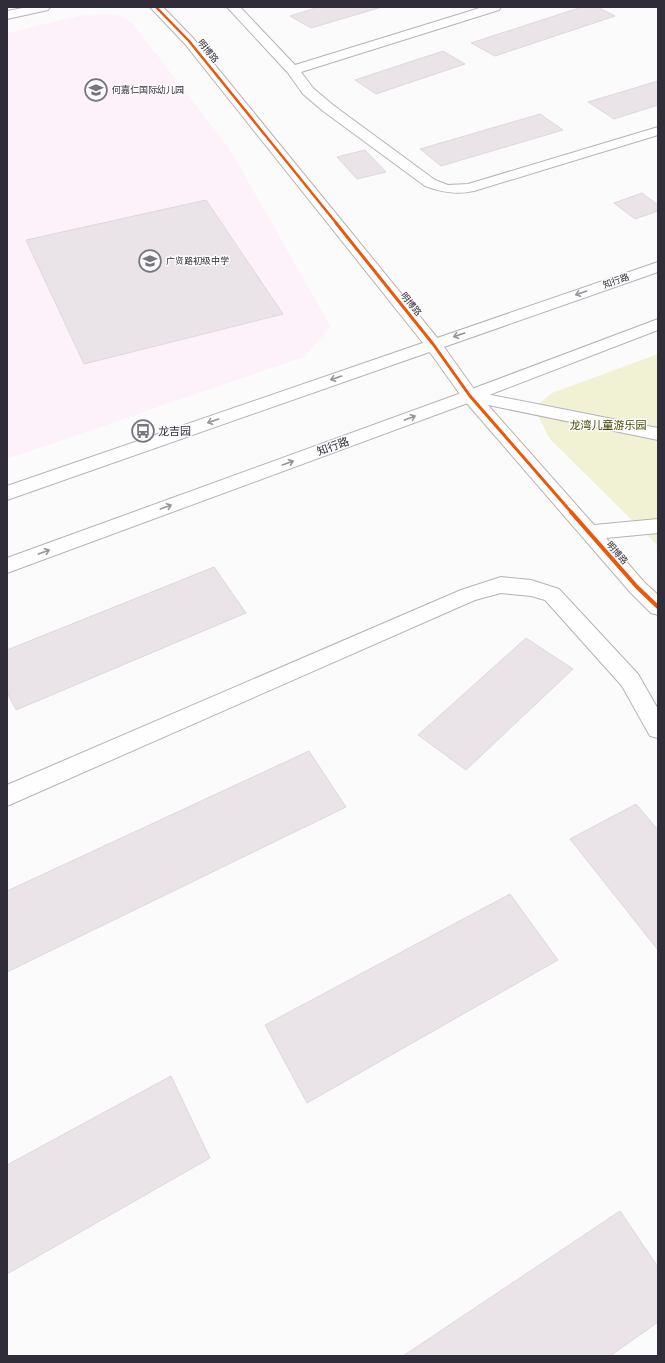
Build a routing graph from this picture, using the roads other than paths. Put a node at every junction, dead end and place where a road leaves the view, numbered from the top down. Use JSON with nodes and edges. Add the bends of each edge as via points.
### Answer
{"nodes":[{"id":1,"x":44,"y":7,"type":"edge"},
{"id":2,"x":156,"y":7,"type":"edge"},
{"id":3,"x":233,"y":7,"type":"edge"},
{"id":4,"x":496,"y":7,"type":"edge"},
{"id":5,"x":7,"y":15,"type":"edge"},
{"id":6,"x":292,"y":70,"type":"junction"},
{"id":7,"x":658,"y":131,"type":"edge"},
{"id":8,"x":658,"y":267,"type":"edge"},
{"id":9,"x":658,"y":324,"type":"edge"},
{"id":10,"x":433,"y":344,"type":"junction"},
{"id":11,"x":470,"y":396,"type":"junction"},
{"id":12,"x":658,"y":434,"type":"edge"},
{"id":13,"x":7,"y":493,"type":"edge"},
{"id":14,"x":658,"y":526,"type":"edge"},
{"id":15,"x":590,"y":533,"type":"junction"},
{"id":16,"x":7,"y":566,"type":"edge"},
{"id":17,"x":658,"y":606,"type":"edge"},
{"id":18,"x":658,"y":729,"type":"edge"},
{"id":19,"x":7,"y":796,"type":"edge"}],
"edges":[{"from":1,"to":5,"type":"main road"},
{"from":2,"to":10,"type":"main road","name":"明博路","via":[[189,41]]},
{"from":3,"to":6,"type":"main road"},
{"from":4,"to":6,"type":"main road"},
{"from":6,"to":7,"type":"main road","via":[[308,91],[328,108],[430,183],[446,189],[469,188]]},
{"from":8,"to":10,"type":"main road","name":"知行路","one_way":true},
{"from":9,"to":11,"type":"main road","name":"知行路"},
{"from":10,"to":11,"type":"main road","name":"明博路"},
{"from":10,"to":13,"type":"main road","name":"知行路","one_way":true},
{"from":11,"to":12,"type":"main road"},
{"from":11,"to":15,"type":"main road","name":"明博路"},
{"from":16,"to":11,"type":"main road","name":"知行路","one_way":true},
{"from":14,"to":15,"type":"main road"},
{"from":15,"to":17,"type":"main road","name":"明博路","via":[[637,587]]},
{"from":18,"to":19,"type":"main road","via":[[630,680],[552,594],[531,588],[501,585],[468,595]]}]}
